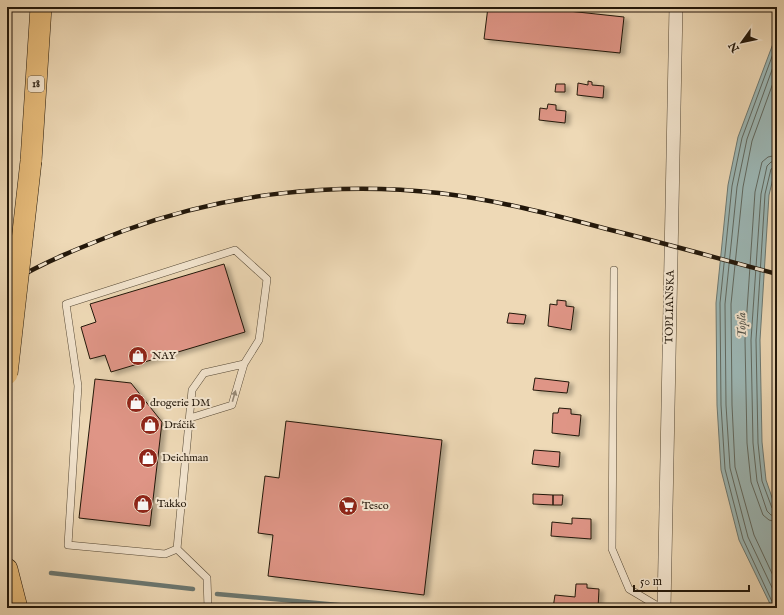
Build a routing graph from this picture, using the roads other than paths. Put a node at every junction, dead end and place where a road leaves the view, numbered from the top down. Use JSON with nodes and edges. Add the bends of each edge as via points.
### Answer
{"nodes":[{"id":1,"x":41,"y":7,"type":"edge"},
{"id":2,"x":672,"y":7,"type":"edge"},
{"id":3,"x":676,"y":7,"type":"edge"},
{"id":4,"x":614,"y":270,"type":"dead end"},
{"id":5,"x":244,"y":364,"type":"junction"},
{"id":6,"x":7,"y":374,"type":"edge"},
{"id":7,"x":190,"y":418,"type":"junction"},
{"id":8,"x":178,"y":549,"type":"junction"},
{"id":9,"x":7,"y":569,"type":"edge"},
{"id":10,"x":17,"y":608,"type":"edge"},
{"id":11,"x":208,"y":608,"type":"edge"},
{"id":12,"x":661,"y":608,"type":"edge"},
{"id":13,"x":664,"y":608,"type":"edge"}],
"edges":[{"from":1,"to":6,"type":"main road","number":"18","bridge":true,"via":[[31,161]]},
{"from":2,"to":3,"type":"lane"},
{"from":3,"to":13,"type":"street","name":"TOPLIANSKA"},
{"from":4,"to":12,"type":"lane","via":[[612,549],[629,589]]},
{"from":7,"to":5,"type":"lane","one_way":true,"via":[[232,405]]},
{"from":5,"to":7,"type":"lane","via":[[204,373],[192,390]]},
{"from":5,"to":8,"type":"lane","via":[[259,340],[267,279],[235,250],[66,304],[78,386],[68,545],[165,554]]},
{"from":7,"to":8,"type":"lane"},
{"from":8,"to":11,"type":"lane","via":[[207,578]]},
{"from":9,"to":10,"type":"main road"}]}
